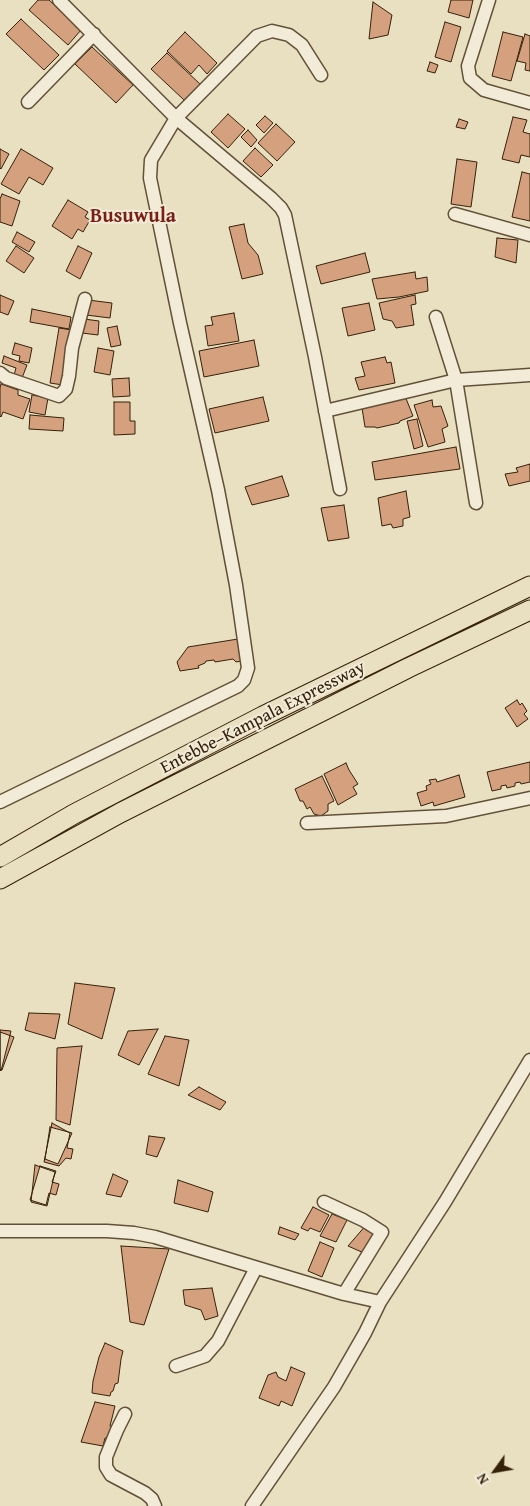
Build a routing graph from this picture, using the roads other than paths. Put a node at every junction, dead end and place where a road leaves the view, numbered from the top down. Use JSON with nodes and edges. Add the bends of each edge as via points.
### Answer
{"nodes":[{"id":1,"x":59,"y":0,"type":"edge"},
{"id":2,"x":489,"y":0,"type":"edge"},
{"id":3,"x":94,"y":34,"type":"junction"},
{"id":4,"x":321,"y":76,"type":"dead end"},
{"id":5,"x":28,"y":102,"type":"dead end"},
{"id":6,"x":530,"y":102,"type":"edge"},
{"id":7,"x":176,"y":118,"type":"junction"},
{"id":8,"x":455,"y":214,"type":"dead end"},
{"id":9,"x":530,"y":235,"type":"edge"},
{"id":10,"x":85,"y":299,"type":"dead end"},
{"id":11,"x":436,"y":317,"type":"dead end"},
{"id":12,"x":0,"y":373,"type":"edge"},
{"id":13,"x":530,"y":375,"type":"edge"},
{"id":14,"x":456,"y":380,"type":"junction"},
{"id":15,"x":325,"y":411,"type":"junction"},
{"id":16,"x":340,"y":489,"type":"dead end"},
{"id":17,"x":476,"y":502,"type":"dead end"},
{"id":18,"x":530,"y":586,"type":"edge"},
{"id":19,"x":530,"y":610,"type":"edge"},
{"id":20,"x":530,"y":798,"type":"edge"},
{"id":21,"x":0,"y":802,"type":"edge"},
{"id":22,"x":307,"y":823,"type":"dead end"},
{"id":23,"x":0,"y":857,"type":"edge"},
{"id":24,"x":0,"y":879,"type":"edge"},
{"id":25,"x":530,"y":1060,"type":"edge"},
{"id":26,"x":324,"y":1202,"type":"dead end"},
{"id":27,"x":0,"y":1231,"type":"edge"},
{"id":28,"x":256,"y":1268,"type":"junction"},
{"id":29,"x":344,"y":1294,"type":"junction"},
{"id":30,"x":380,"y":1302,"type":"junction"},
{"id":31,"x":176,"y":1366,"type":"dead end"},
{"id":32,"x":125,"y":1414,"type":"dead end"},
{"id":33,"x":155,"y":1506,"type":"edge"},
{"id":34,"x":252,"y":1506,"type":"edge"}],
"edges":[{"from":1,"to":3,"type":"street"},
{"from":2,"to":6,"type":"street","via":[[468,66],[470,78],[484,90]]},
{"from":3,"to":5,"type":"street"},
{"from":3,"to":7,"type":"street"},
{"from":4,"to":7,"type":"street","via":[[302,45],[289,35],[272,31],[257,36]]},
{"from":7,"to":15,"type":"street","via":[[271,198],[285,215]]},
{"from":7,"to":21,"type":"street","via":[[151,160],[150,178],[218,490],[248,668],[238,686]]},
{"from":8,"to":9,"type":"street"},
{"from":10,"to":12,"type":"street","via":[[72,348],[66,389],[60,396],[6,378]]},
{"from":11,"to":14,"type":"street"},
{"from":13,"to":14,"type":"street"},
{"from":14,"to":15,"type":"street"},
{"from":14,"to":17,"type":"street"},
{"from":15,"to":16,"type":"street"},
{"from":18,"to":23,"type":"highway","name":"Entebbe–Kampala Expressway","via":[[263,716],[74,814]]},
{"from":19,"to":24,"type":"highway","name":"Entebbe–Kampala Expressway","via":[[120,813]]},
{"from":20,"to":22,"type":"street","via":[[446,816]]},
{"from":25,"to":30,"type":"street","via":[[445,1202]]},
{"from":26,"to":29,"type":"street","via":[[382,1232]]},
{"from":27,"to":28,"type":"street","via":[[134,1233]]},
{"from":28,"to":29,"type":"street"},
{"from":28,"to":31,"type":"street","via":[[218,1341],[205,1356]]},
{"from":29,"to":30,"type":"street"},
{"from":30,"to":34,"type":"street","via":[[334,1387]]},
{"from":32,"to":33,"type":"street","via":[[106,1457],[106,1467],[111,1475],[145,1494]]}]}
